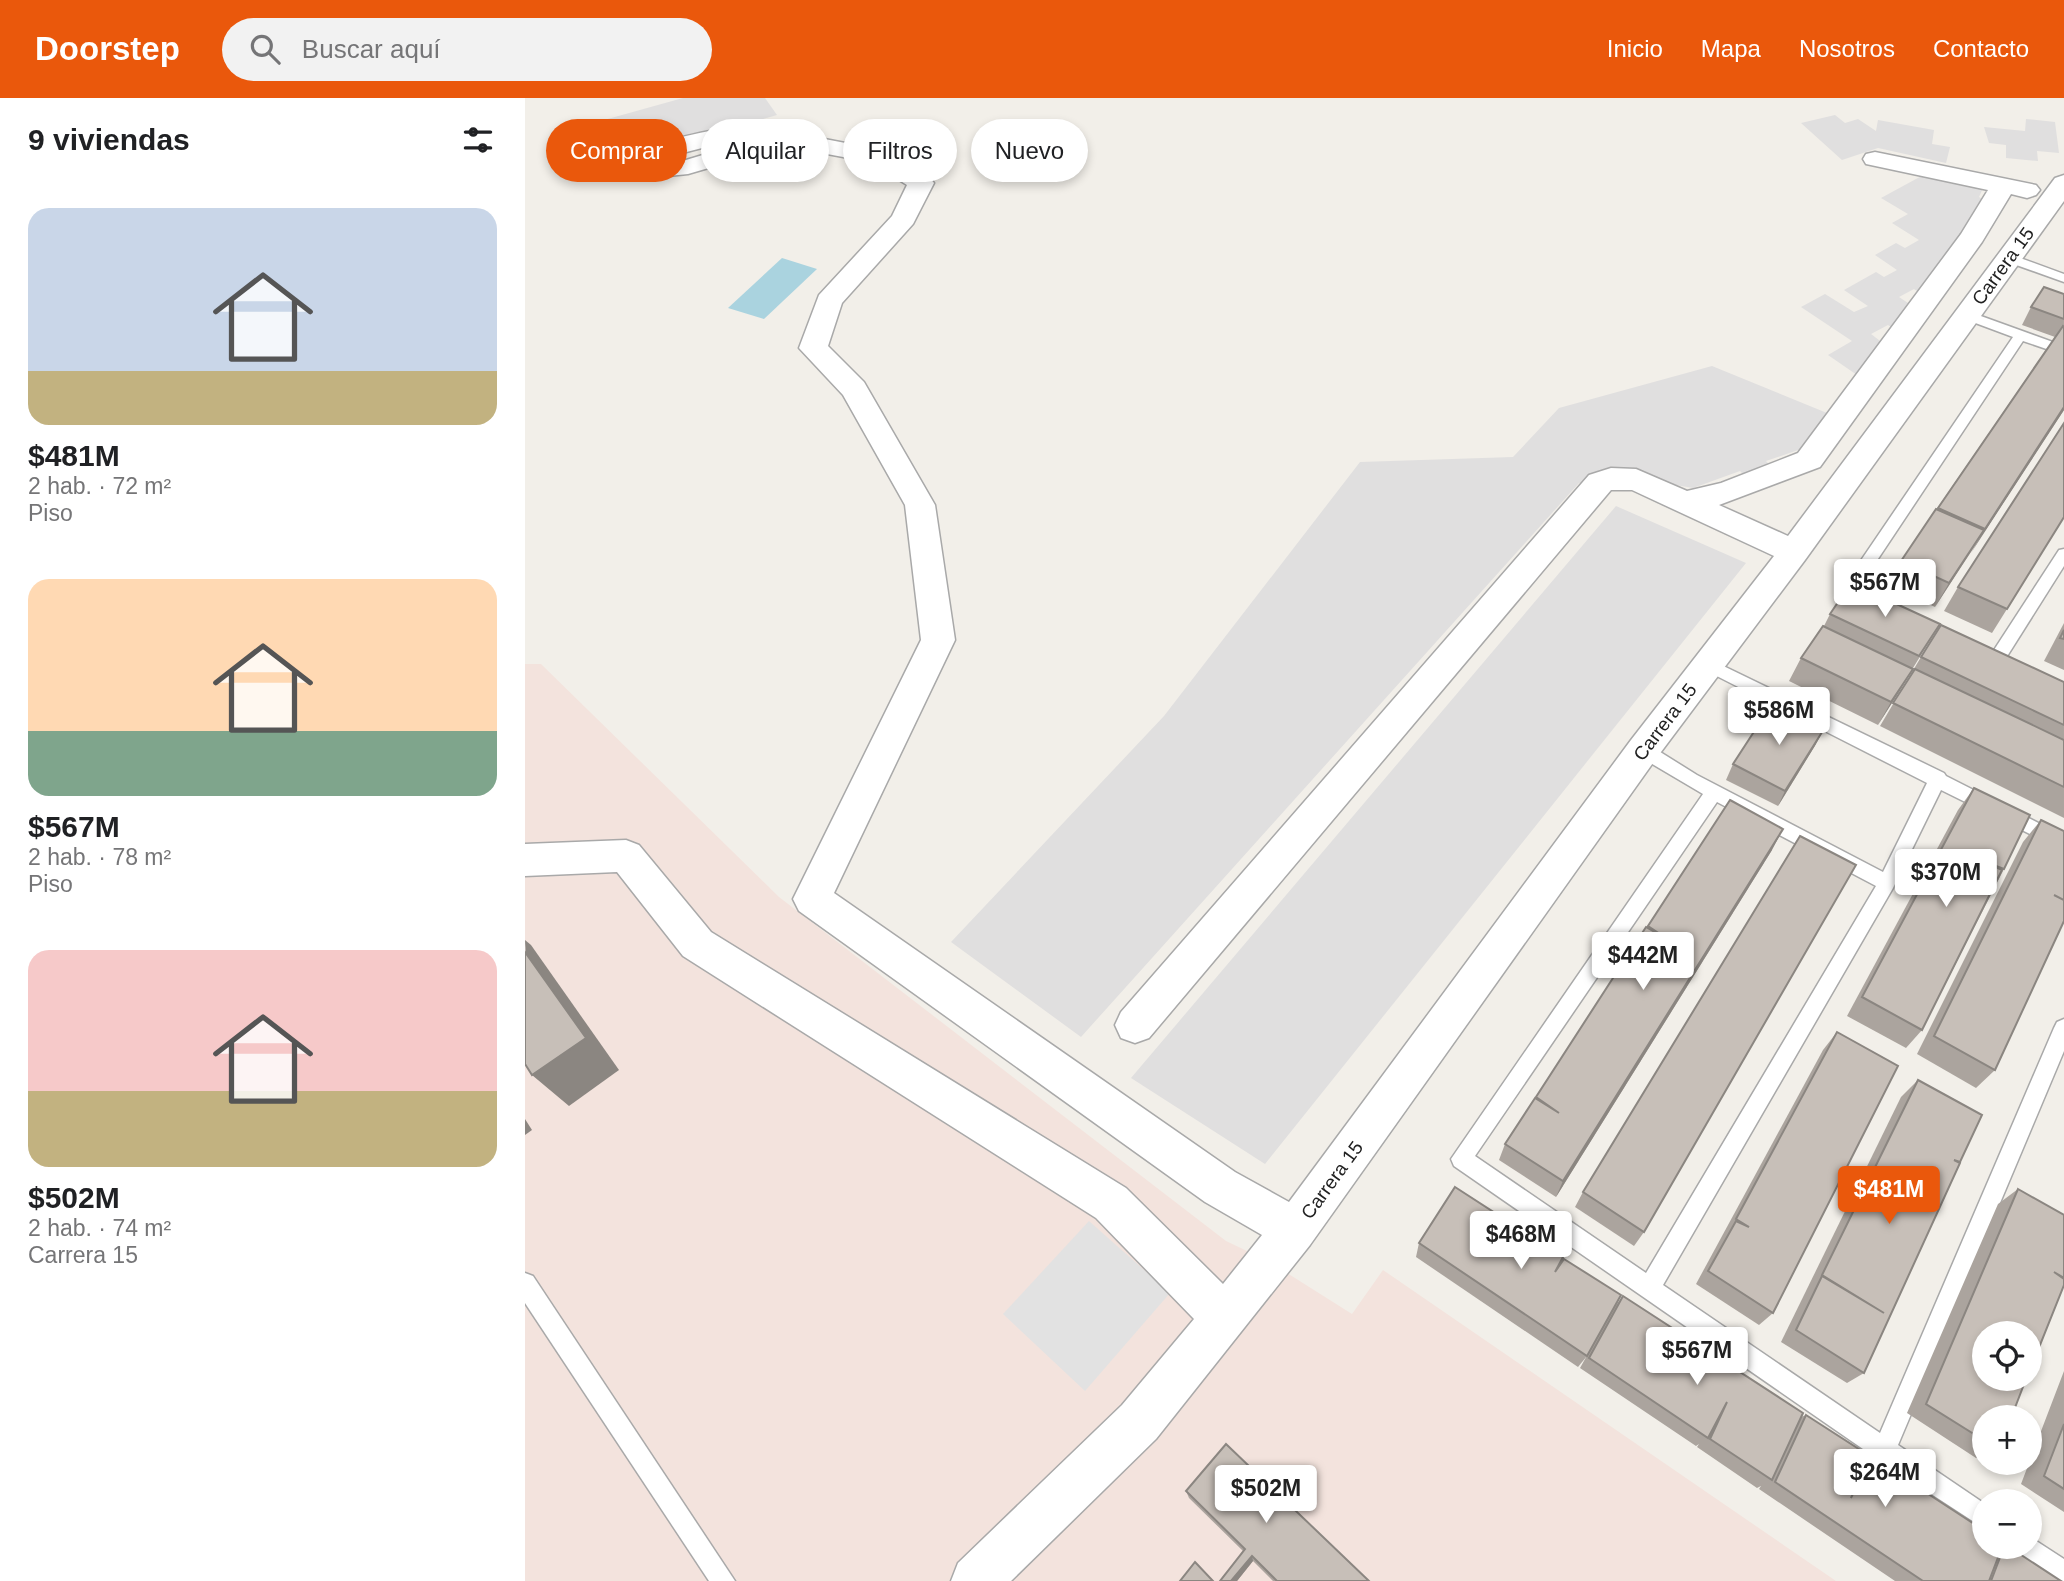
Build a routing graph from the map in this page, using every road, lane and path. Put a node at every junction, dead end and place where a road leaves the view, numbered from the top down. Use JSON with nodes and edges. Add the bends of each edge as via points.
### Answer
{"nodes":[{"id":1,"x":829,"y":147,"type":"edge"},
{"id":2,"x":1875,"y":159,"type":"dead end"},
{"id":3,"x":2004,"y":185,"type":"junction"},
{"id":4,"x":2060,"y":189,"type":"edge"},
{"id":5,"x":2009,"y":258,"type":"junction"},
{"id":6,"x":2064,"y":278,"type":"edge"},
{"id":7,"x":1967,"y":315,"type":"junction"},
{"id":8,"x":2021,"y":334,"type":"junction"},
{"id":9,"x":2064,"y":351,"type":"edge"},
{"id":10,"x":1684,"y":502,"type":"junction"},
{"id":11,"x":1794,"y":552,"type":"junction"},
{"id":12,"x":2063,"y":556,"type":"edge"},
{"id":13,"x":1889,"y":602,"type":"edge"},
{"id":14,"x":1999,"y":653,"type":"edge"},
{"id":15,"x":1709,"y":665,"type":"junction"},
{"id":16,"x":1643,"y":750,"type":"junction"},
{"id":17,"x":1938,"y":778,"type":"junction"},
{"id":18,"x":1715,"y":791,"type":"junction"},
{"id":19,"x":2064,"y":844,"type":"edge"},
{"id":20,"x":525,"y":860,"type":"edge"},
{"id":21,"x":1887,"y":883,"type":"junction"},
{"id":22,"x":1135,"y":1025,"type":"dead end"},
{"id":23,"x":2064,"y":1028,"type":"edge"},
{"id":24,"x":1282,"y":1246,"type":"junction"},
{"id":25,"x":525,"y":1284,"type":"edge"},
{"id":26,"x":1649,"y":1289,"type":"junction"},
{"id":27,"x":1224,"y":1317,"type":"junction"},
{"id":28,"x":1884,"y":1450,"type":"junction"},
{"id":29,"x":1972,"y":1509,"type":"edge"},
{"id":30,"x":2042,"y":1558,"type":"edge"},
{"id":31,"x":2064,"y":1573,"type":"edge"},
{"id":32,"x":986,"y":1577,"type":"edge"},
{"id":33,"x":723,"y":1581,"type":"edge"}],
"edges":[{"from":1,"to":24,"type":"street","via":[[878,156],[921,183],[904,219],[829,301],[813,348],[855,389],[920,505],[938,640],[811,900],[1220,1187]]},
{"from":2,"to":3,"type":"street"},
{"from":3,"to":4,"type":"street"},
{"from":3,"to":10,"type":"street","via":[[1973,236],[1808,460],[1728,492]]},
{"from":4,"to":5,"type":"street","name":"Carrera 15"},
{"from":5,"to":6,"type":"lane"},
{"from":5,"to":7,"type":"street","name":"Carrera 15"},
{"from":7,"to":8,"type":"lane"},
{"from":7,"to":11,"type":"street","name":"Carrera 15"},
{"from":8,"to":9,"type":"lane"},
{"from":8,"to":13,"type":"lane","via":[[1852,585]]},
{"from":10,"to":11,"type":"street"},
{"from":10,"to":22,"type":"street","via":[[1636,480],[1611,479],[1593,488]]},
{"from":11,"to":15,"type":"street","name":"Carrera 15"},
{"from":12,"to":14,"type":"lane"},
{"from":15,"to":16,"type":"street","name":"Carrera 15"},
{"from":15,"to":17,"type":"lane"},
{"from":16,"to":18,"type":"lane"},
{"from":16,"to":24,"type":"street","name":"Carrera 15"},
{"from":17,"to":19,"type":"lane"},
{"from":17,"to":21,"type":"lane"},
{"from":18,"to":21,"type":"lane"},
{"from":18,"to":26,"type":"lane","via":[[1461,1159]]},
{"from":20,"to":27,"type":"street","via":[[626,856],[697,944],[1111,1203]]},
{"from":21,"to":26,"type":"lane"},
{"from":23,"to":28,"type":"lane"},
{"from":24,"to":27,"type":"street","name":"Carrera 15"},
{"from":25,"to":33,"type":"lane"},
{"from":26,"to":28,"type":"lane"},
{"from":27,"to":32,"type":"street","name":"Carrera 15","via":[[1139,1422]]},
{"from":28,"to":29,"type":"lane"},
{"from":30,"to":31,"type":"lane"}]}
